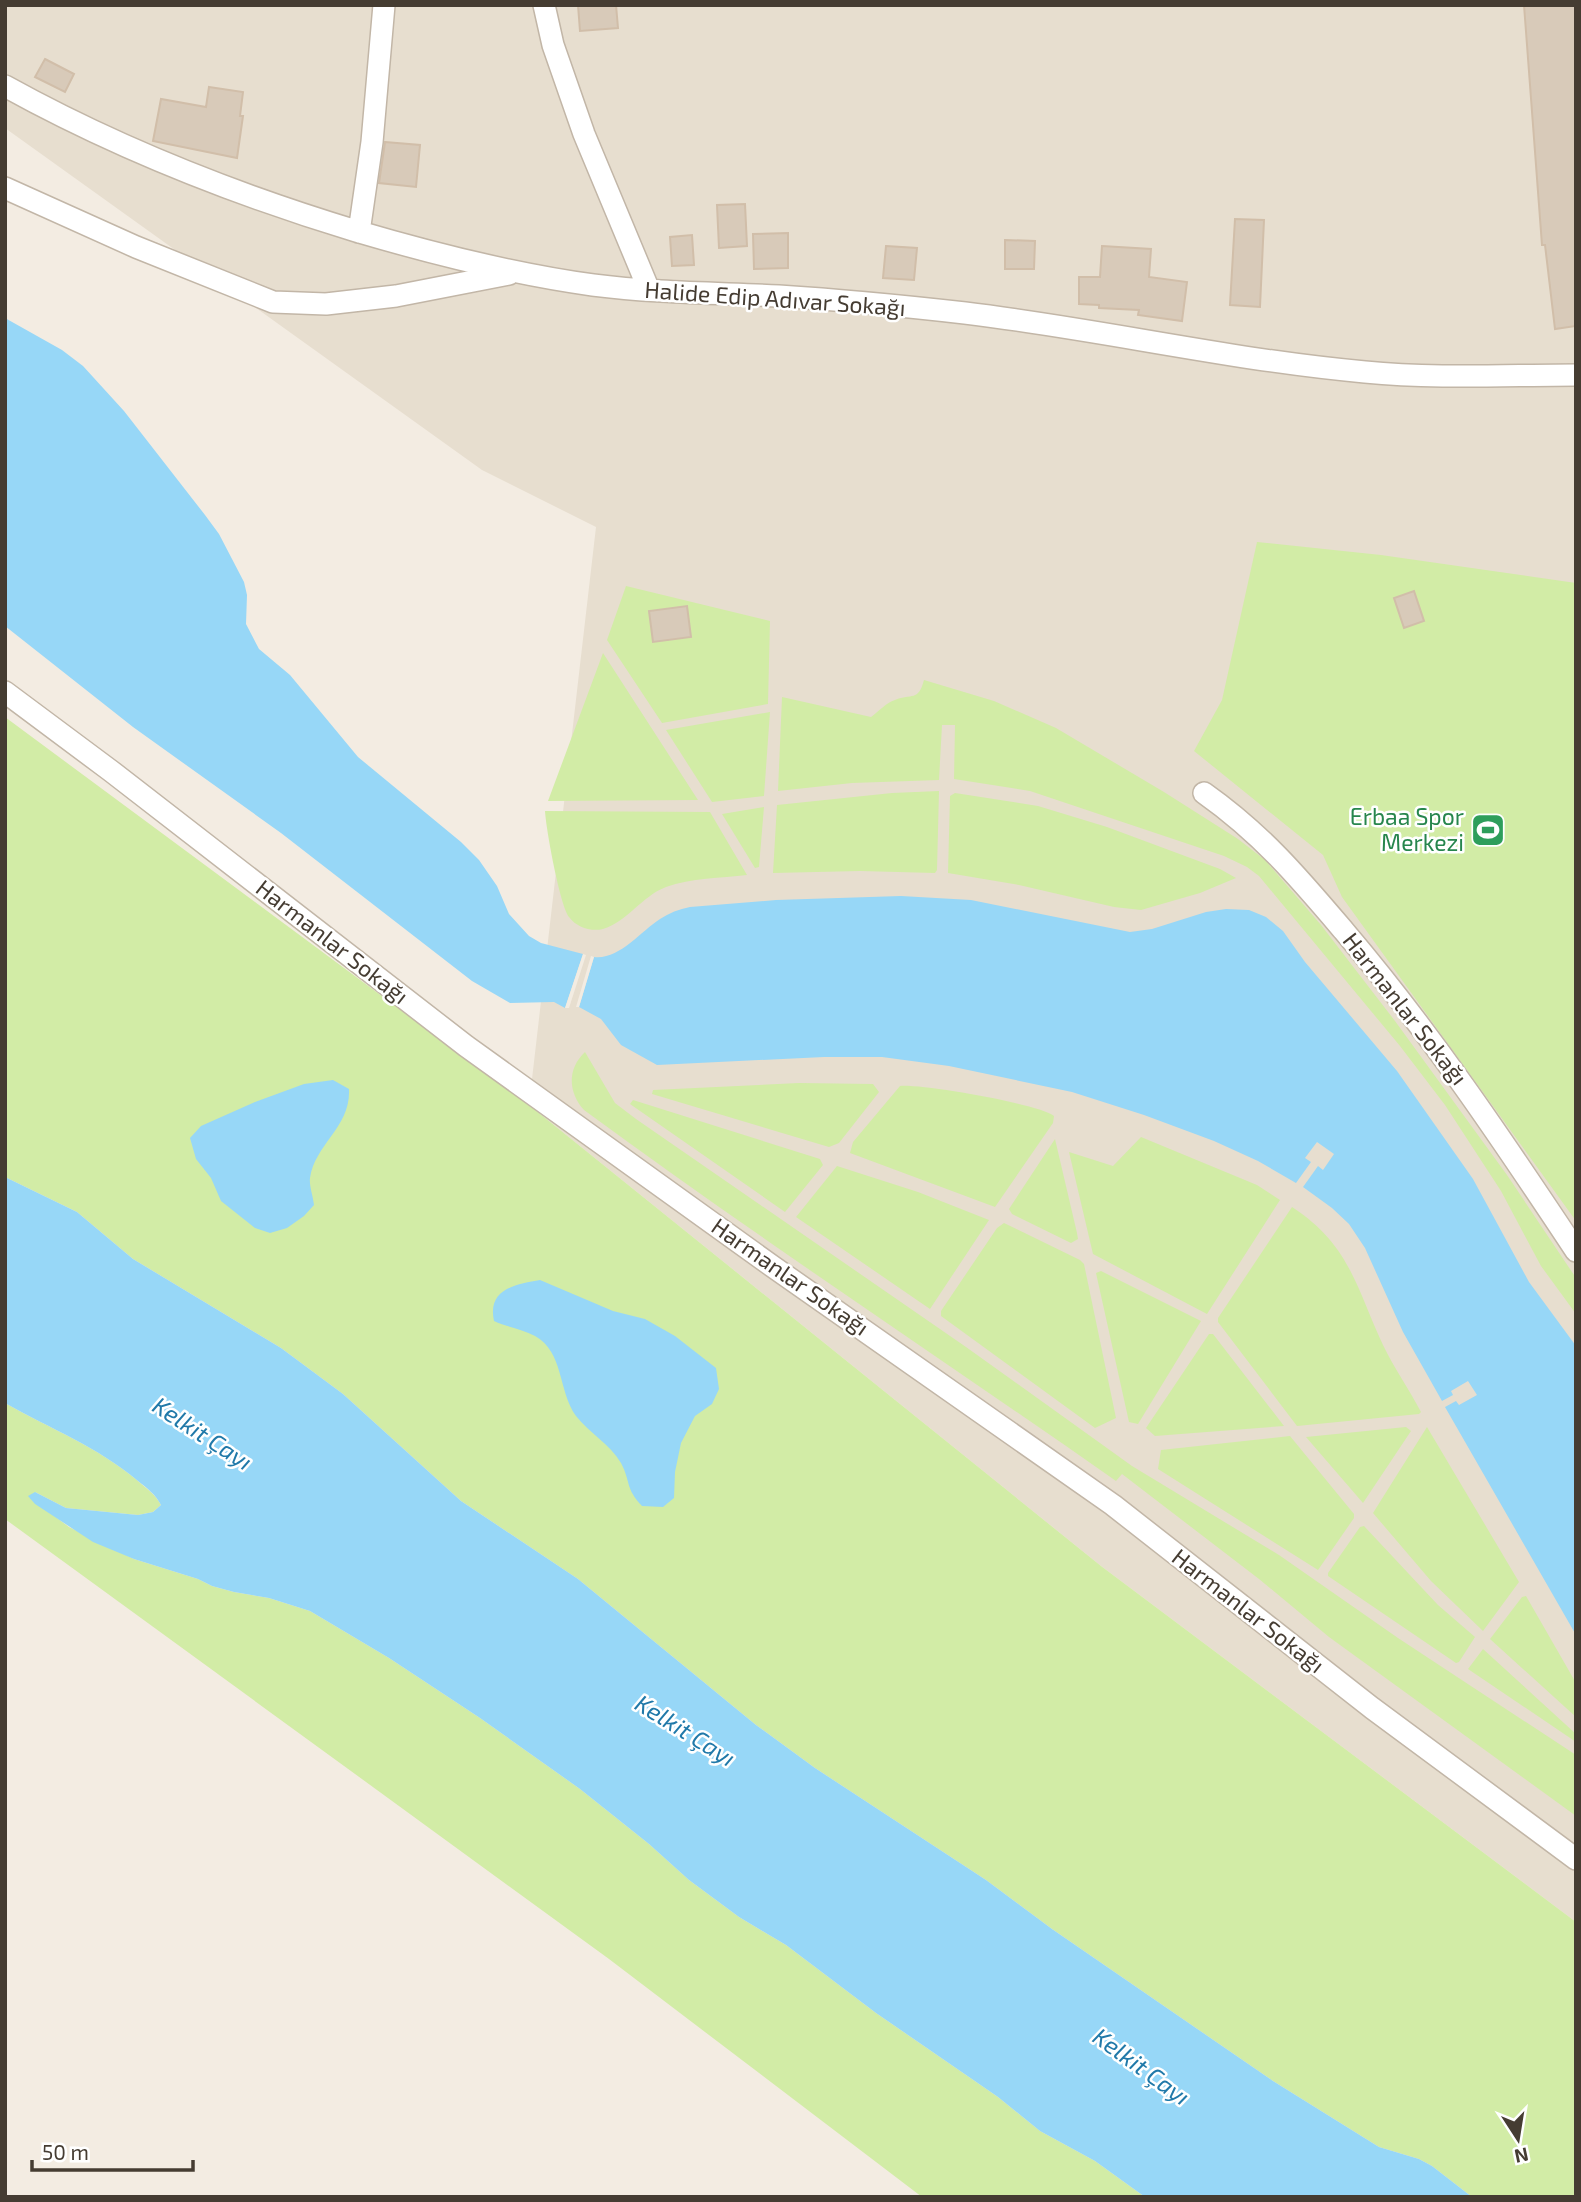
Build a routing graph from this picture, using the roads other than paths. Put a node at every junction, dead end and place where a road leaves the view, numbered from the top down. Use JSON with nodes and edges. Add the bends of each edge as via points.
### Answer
{"nodes":[{"id":1,"x":384,"y":5,"type":"edge"},
{"id":2,"x":544,"y":5,"type":"edge"},
{"id":3,"x":5,"y":86,"type":"edge"},
{"id":4,"x":5,"y":188,"type":"edge"},
{"id":5,"x":359,"y":232,"type":"junction"},
{"id":6,"x":521,"y":272,"type":"junction"},
{"id":7,"x":649,"y":290,"type":"junction"},
{"id":8,"x":1576,"y":375,"type":"edge"},
{"id":9,"x":5,"y":692,"type":"edge"},
{"id":10,"x":1204,"y":793,"type":"dead end"},
{"id":11,"x":1576,"y":1251,"type":"edge"},
{"id":12,"x":1576,"y":1859,"type":"edge"}],
"edges":[{"from":1,"to":5,"type":"street"},
{"from":2,"to":7,"type":"street","via":[[584,134]]},
{"from":3,"to":5,"type":"street","name":"Halide Edip Adıvar Sokağı","via":[[179,170]]},
{"from":4,"to":6,"type":"street","via":[[272,302],[326,304],[396,296]]},
{"from":5,"to":6,"type":"street","name":"Halide Edip Adıvar Sokağı"},
{"from":6,"to":7,"type":"street","name":"Halide Edip Adıvar Sokağı"},
{"from":7,"to":8,"type":"street","name":"Halide Edip Adıvar Sokağı","via":[[780,296],[964,313],[1368,373]]},
{"from":9,"to":12,"type":"street","name":"Harmanlar Sokağı","via":[[466,1045],[1094,1491],[1372,1708]]},
{"from":10,"to":11,"type":"street","name":"Harmanlar Sokağı","via":[[1280,856],[1378,971],[1455,1071]]}]}
